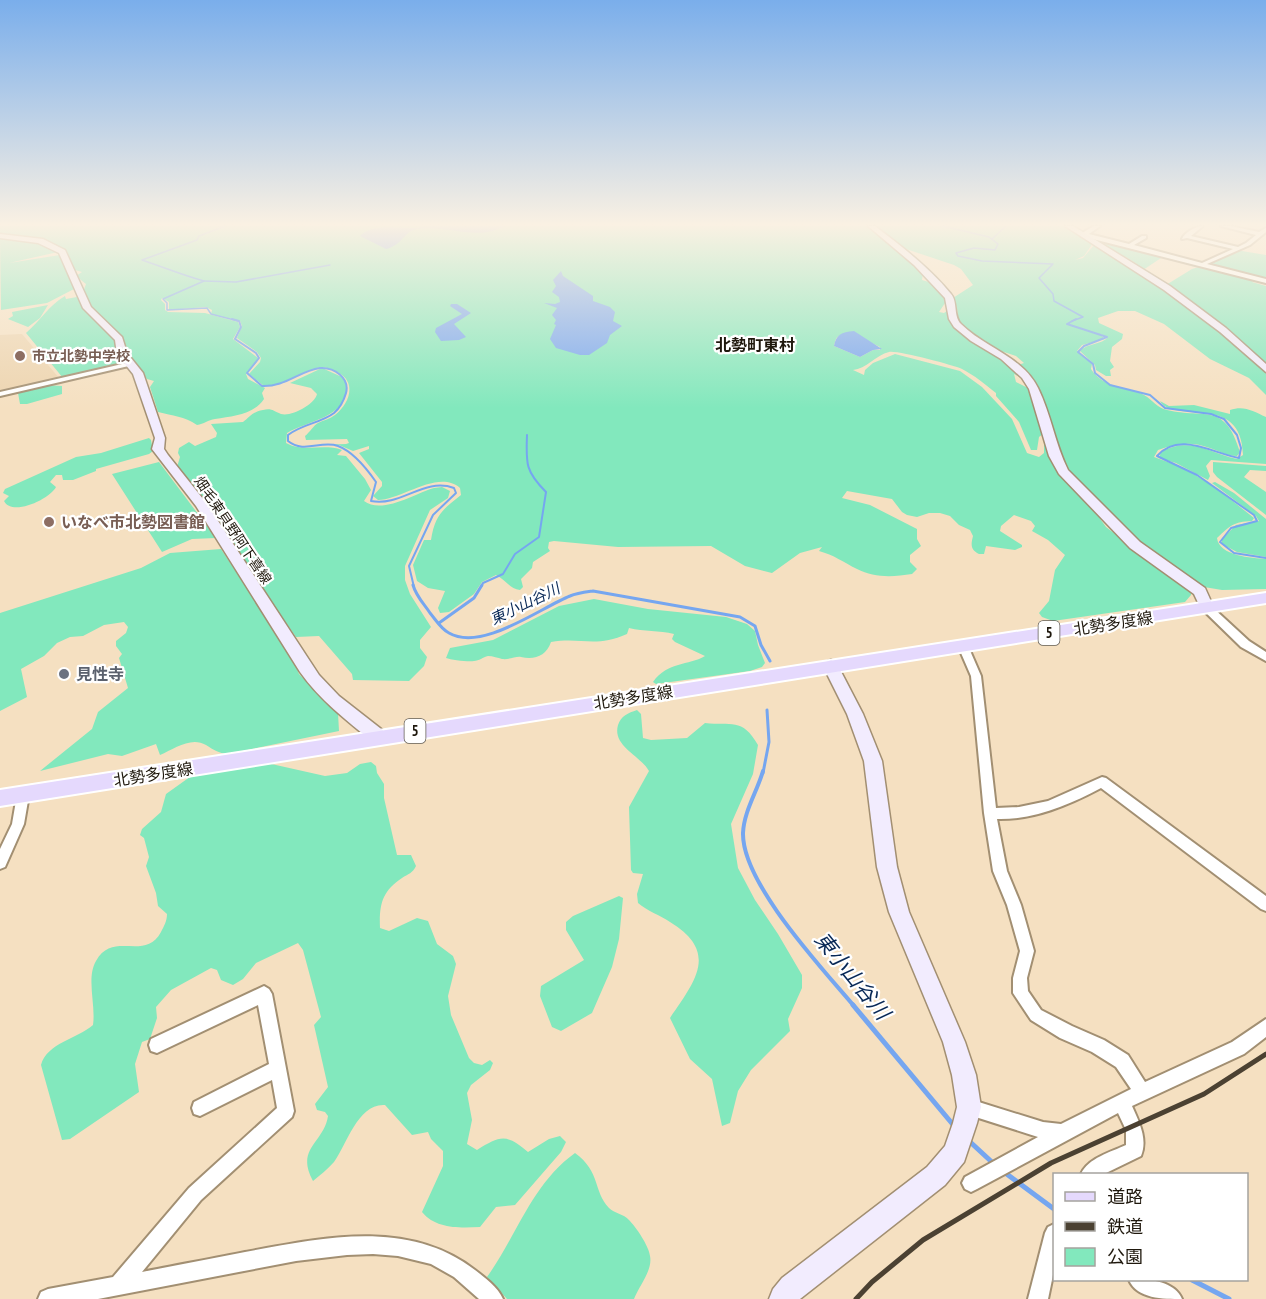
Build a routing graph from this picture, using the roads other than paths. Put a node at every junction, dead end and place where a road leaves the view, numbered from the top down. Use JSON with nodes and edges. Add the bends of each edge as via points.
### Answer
{"nodes":[{"id":1,"x":77,"y":287,"type":"edge"},
{"id":2,"x":939,"y":287,"type":"edge"},
{"id":3,"x":1163,"y":287,"type":"edge"},
{"id":4,"x":131,"y":364,"type":"junction"},
{"id":5,"x":1266,"y":369,"type":"edge"},
{"id":6,"x":0,"y":394,"type":"edge"},
{"id":7,"x":1266,"y":598,"type":"edge"},
{"id":8,"x":1207,"y":608,"type":"junction"},
{"id":9,"x":963,"y":646,"type":"junction"},
{"id":10,"x":1266,"y":657,"type":"edge"},
{"id":11,"x":831,"y":666,"type":"junction"},
{"id":12,"x":379,"y":737,"type":"junction"},
{"id":13,"x":23,"y":795,"type":"junction"},
{"id":14,"x":0,"y":798,"type":"edge"},
{"id":15,"x":990,"y":813,"type":"junction"},
{"id":16,"x":0,"y":863,"type":"edge"},
{"id":17,"x":1266,"y":904,"type":"edge"},
{"id":18,"x":1266,"y":1027,"type":"edge"},
{"id":19,"x":157,"y":1045,"type":"dead end"},
{"id":20,"x":278,"y":1068,"type":"junction"},
{"id":21,"x":1142,"y":1092,"type":"junction"},
{"id":22,"x":1122,"y":1102,"type":"junction"},
{"id":23,"x":200,"y":1108,"type":"dead end"},
{"id":24,"x":967,"y":1115,"type":"junction"},
{"id":25,"x":1062,"y":1133,"type":"junction"},
{"id":26,"x":1091,"y":1173,"type":"edge"},
{"id":27,"x":971,"y":1183,"type":"dead end"},
{"id":28,"x":1053,"y":1237,"type":"edge"},
{"id":29,"x":1140,"y":1281,"type":"edge"},
{"id":30,"x":118,"y":1286,"type":"junction"},
{"id":31,"x":48,"y":1299,"type":"edge"},
{"id":32,"x":493,"y":1299,"type":"edge"},
{"id":33,"x":783,"y":1299,"type":"edge"},
{"id":34,"x":1038,"y":1299,"type":"edge"},
{"id":35,"x":1172,"y":1299,"type":"edge"}],
"edges":[{"from":1,"to":4,"type":"street","name":"畑毛東貝野阿下喜線","via":[[87,308],[118,339],[122,354]]},
{"from":2,"to":8,"type":"street","via":[[949,297],[957,325],[1026,376],[1063,472],[1135,545],[1200,591]]},
{"from":3,"to":5,"type":"street","via":[[1223,330]]},
{"from":4,"to":6,"type":"street"},
{"from":4,"to":12,"type":"street","name":"畑毛東貝野阿下喜線","via":[[144,386],[162,457],[201,504],[308,674]]},
{"from":7,"to":8,"type":"main road","name":"北勢多度線","number":"5"},
{"from":8,"to":9,"type":"main road","name":"北勢多度線","number":"5"},
{"from":8,"to":10,"type":"street","via":[[1245,644]]},
{"from":9,"to":11,"type":"main road","name":"北勢多度線","number":"5"},
{"from":9,"to":15,"type":"street","via":[[976,676]]},
{"from":11,"to":12,"type":"main road","name":"北勢多度線","number":"5"},
{"from":11,"to":24,"type":"street","via":[[873,761],[887,867],[898,912],[954,1042],[964,1076]]},
{"from":12,"to":13,"type":"main road","name":"北勢多度線","number":"5"},
{"from":13,"to":14,"type":"main road","name":"北勢多度線","number":"5"},
{"from":13,"to":16,"type":"street","via":[[18,824]]},
{"from":15,"to":17,"type":"street","via":[[1011,815],[1040,810],[1102,782]]},
{"from":15,"to":21,"type":"street","via":[[1000,872],[1027,951],[1020,978],[1021,993],[1036,1015],[1122,1061]]},
{"from":18,"to":21,"type":"street","via":[[1238,1048]]},
{"from":19,"to":20,"type":"street","via":[[264,994]]},
{"from":20,"to":23,"type":"street"},
{"from":20,"to":30,"type":"street","via":[[286,1111],[195,1194]]},
{"from":21,"to":22,"type":"street"},
{"from":22,"to":25,"type":"street"},
{"from":22,"to":26,"type":"street","via":[[1134,1130],[1135,1150]]},
{"from":24,"to":25,"type":"street"},
{"from":24,"to":33,"type":"street","via":[[956,1153],[936,1176]]},
{"from":25,"to":27,"type":"street"},
{"from":28,"to":34,"type":"street"},
{"from":29,"to":35,"type":"street"},
{"from":30,"to":31,"type":"street"},
{"from":30,"to":32,"type":"street","via":[[290,1254],[351,1246],[387,1247],[421,1252],[452,1263]]}]}
